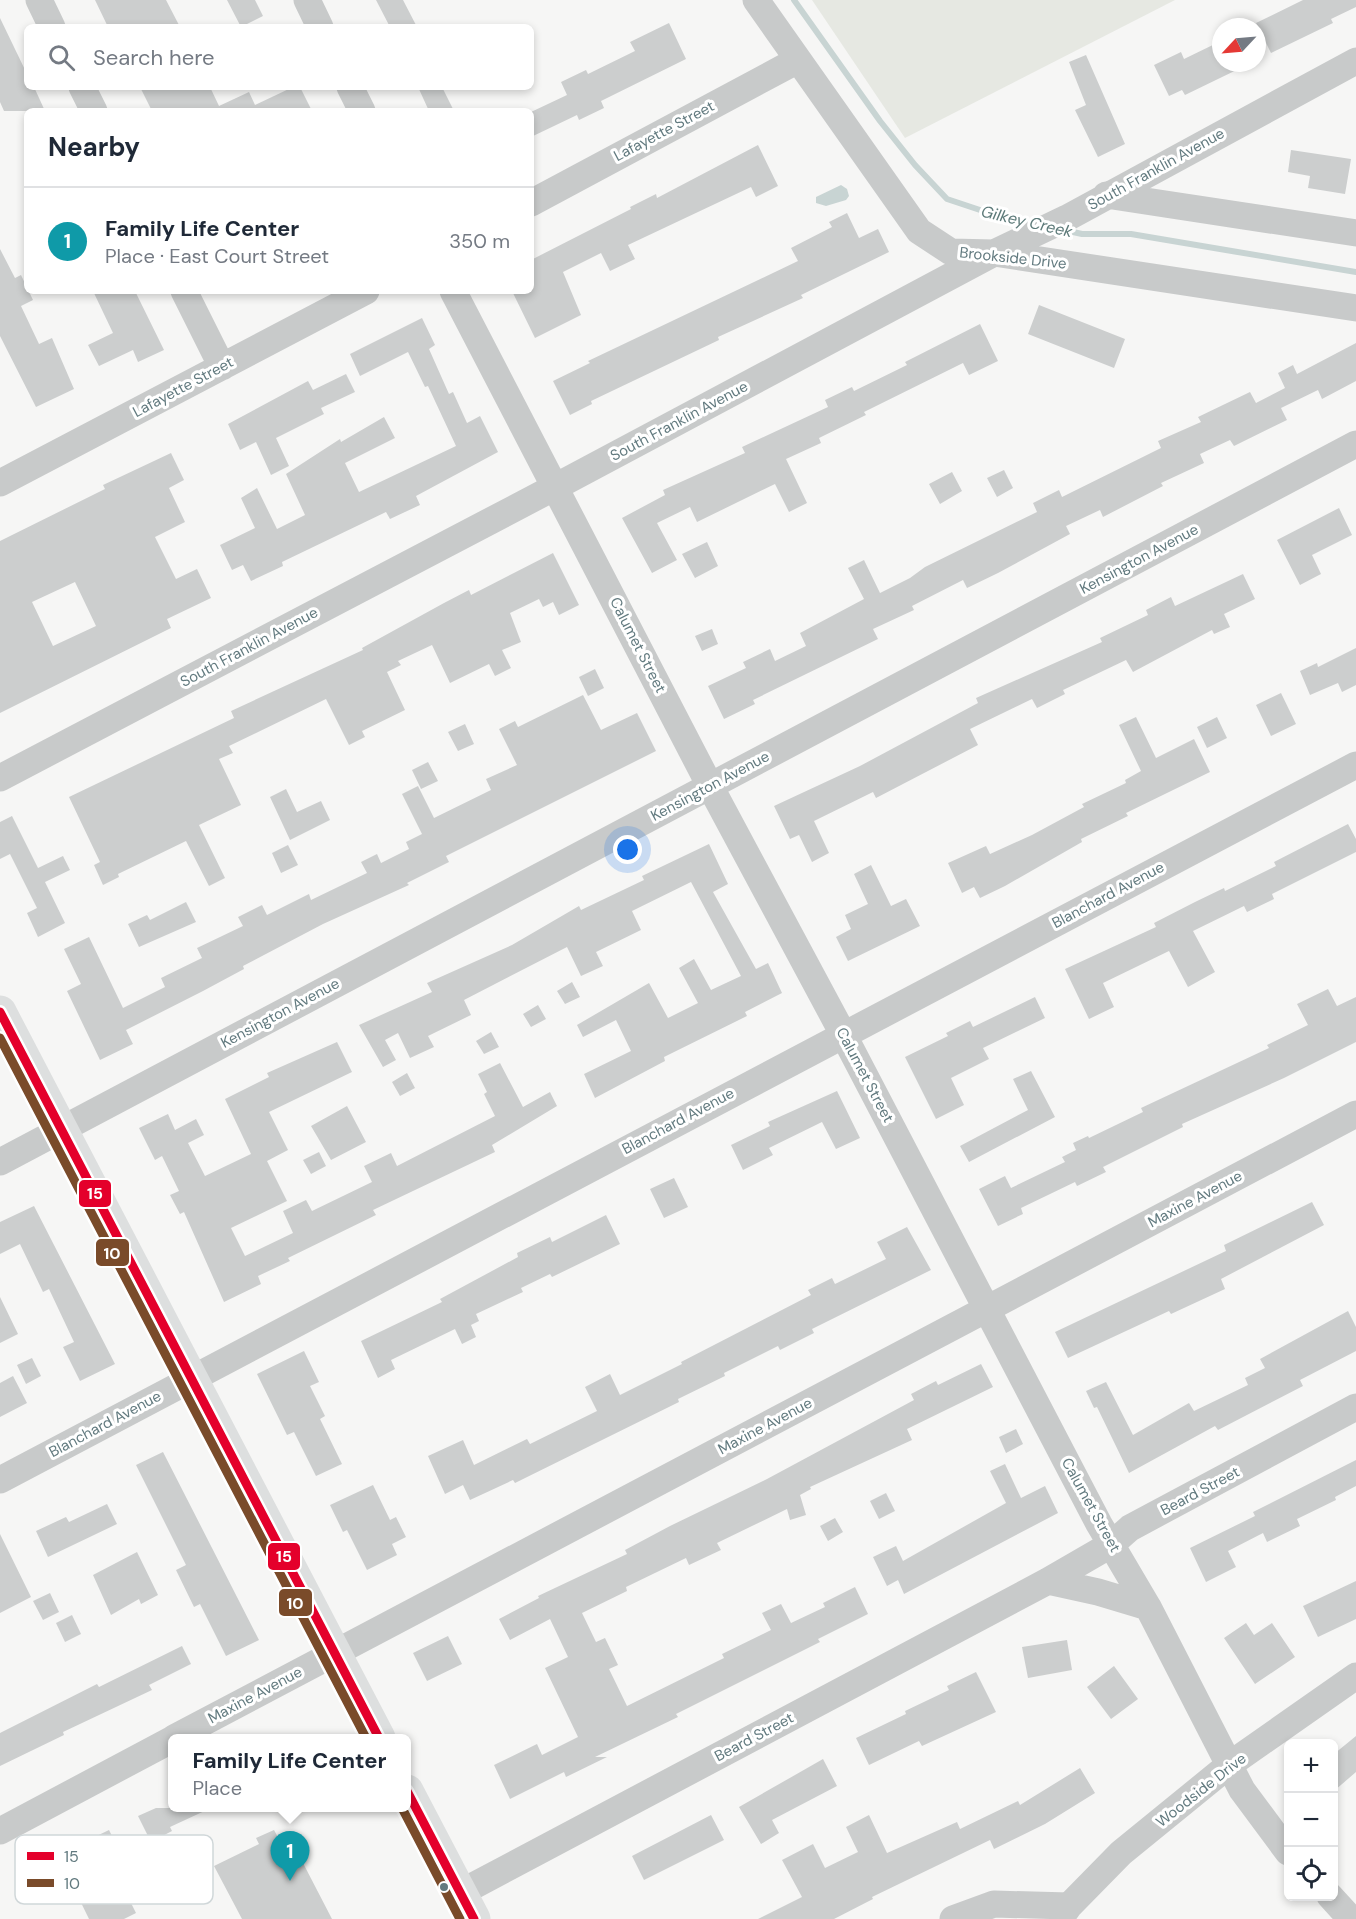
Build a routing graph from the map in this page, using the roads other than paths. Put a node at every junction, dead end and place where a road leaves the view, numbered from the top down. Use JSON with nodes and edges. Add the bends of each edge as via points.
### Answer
{"nodes":[{"id":1,"x":39,"y":0,"type":"edge"},
{"id":2,"x":307,"y":0,"type":"edge"},
{"id":3,"x":756,"y":0,"type":"edge"},
{"id":4,"x":51,"y":24,"type":"edge"},
{"id":5,"x":319,"y":24,"type":"edge"},
{"id":6,"x":798,"y":60,"type":"junction"},
{"id":7,"x":1356,"y":61,"type":"edge"},
{"id":8,"x":84,"y":90,"type":"edge"},
{"id":9,"x":352,"y":90,"type":"edge"},
{"id":10,"x":92,"y":108,"type":"edge"},
{"id":11,"x":360,"y":108,"type":"edge"},
{"id":12,"x":1106,"y":195,"type":"junction"},
{"id":13,"x":534,"y":201,"type":"edge"},
{"id":14,"x":1356,"y":233,"type":"edge"},
{"id":15,"x":994,"y":253,"type":"junction"},
{"id":16,"x":186,"y":294,"type":"edge"},
{"id":17,"x":360,"y":294,"type":"edge"},
{"id":18,"x":455,"y":294,"type":"edge"},
{"id":19,"x":1356,"y":308,"type":"edge"},
{"id":20,"x":222,"y":367,"type":"junction"},
{"id":21,"x":1356,"y":444,"type":"edge"},
{"id":22,"x":3,"y":474,"type":"edge"},
{"id":23,"x":557,"y":486,"type":"junction"},
{"id":24,"x":1356,"y":765,"type":"edge"},
{"id":25,"x":0,"y":778,"type":"edge"},
{"id":26,"x":710,"y":786,"type":"junction"},
{"id":27,"x":0,"y":1012,"type":"edge"},
{"id":28,"x":843,"y":1034,"type":"junction"},
{"id":29,"x":1356,"y":1114,"type":"edge"},
{"id":30,"x":60,"y":1130,"type":"junction"},
{"id":31,"x":0,"y":1162,"type":"edge"},
{"id":32,"x":987,"y":1308,"type":"junction"},
{"id":33,"x":191,"y":1378,"type":"junction"},
{"id":34,"x":1356,"y":1407,"type":"edge"},
{"id":35,"x":0,"y":1480,"type":"edge"},
{"id":36,"x":1112,"y":1544,"type":"junction"},
{"id":37,"x":1048,"y":1581,"type":"junction"},
{"id":38,"x":1148,"y":1607,"type":"junction"},
{"id":39,"x":334,"y":1653,"type":"junction"},
{"id":40,"x":1356,"y":1676,"type":"edge"},
{"id":41,"x":182,"y":1734,"type":"edge"},
{"id":42,"x":377,"y":1734,"type":"edge"},
{"id":43,"x":168,"y":1742,"type":"edge"},
{"id":44,"x":1230,"y":1765,"type":"junction"},
{"id":45,"x":411,"y":1799,"type":"edge"},
{"id":46,"x":0,"y":1831,"type":"edge"},
{"id":47,"x":1284,"y":1847,"type":"edge"},
{"id":48,"x":1335,"y":1901,"type":"edge"},
{"id":49,"x":467,"y":1906,"type":"edge"},
{"id":50,"x":1065,"y":1912,"type":"edge"},
{"id":51,"x":953,"y":1919,"type":"edge"},
{"id":52,"x":1351,"y":1919,"type":"edge"}],
"edges":[{"from":1,"to":4,"type":"street"},
{"from":2,"to":5,"type":"street"},
{"from":3,"to":6,"type":"street","name":"Brookside Drive"},
{"from":6,"to":13,"type":"street","name":"Lafayette Street"},
{"from":6,"to":15,"type":"street","name":"Brookside Drive","via":[[920,231],[951,252]]},
{"from":7,"to":12,"type":"street","name":"South Franklin Avenue"},
{"from":8,"to":10,"type":"street"},
{"from":9,"to":11,"type":"street"},
{"from":12,"to":14,"type":"street"},
{"from":12,"to":15,"type":"street","name":"South Franklin Avenue"},
{"from":15,"to":19,"type":"street","name":"Brookside Drive"},
{"from":15,"to":23,"type":"street","name":"South Franklin Avenue"},
{"from":16,"to":20,"type":"street"},
{"from":17,"to":20,"type":"street","name":"Lafayette Street"},
{"from":18,"to":23,"type":"street","name":"Calumet Street"},
{"from":20,"to":22,"type":"street","name":"Lafayette Street"},
{"from":21,"to":26,"type":"street","name":"Kensington Avenue"},
{"from":23,"to":25,"type":"street","name":"South Franklin Avenue"},
{"from":23,"to":26,"type":"street","name":"Calumet Street"},
{"from":24,"to":28,"type":"street","name":"Blanchard Avenue"},
{"from":26,"to":28,"type":"street","name":"Calumet Street"},
{"from":26,"to":30,"type":"street","name":"Kensington Avenue"},
{"from":27,"to":30,"type":"main road"},
{"from":28,"to":32,"type":"street","name":"Calumet Street"},
{"from":28,"to":33,"type":"street","name":"Blanchard Avenue"},
{"from":29,"to":32,"type":"street","name":"Maxine Avenue"},
{"from":30,"to":31,"type":"street","name":"Kensington Avenue"},
{"from":30,"to":33,"type":"main road"},
{"from":32,"to":36,"type":"street","name":"Calumet Street"},
{"from":32,"to":39,"type":"street","name":"Maxine Avenue"},
{"from":33,"to":35,"type":"street","name":"Blanchard Avenue"},
{"from":33,"to":39,"type":"main road"},
{"from":34,"to":36,"type":"street","name":"Beard Street","via":[[1130,1528]]},
{"from":36,"to":37,"type":"street","name":"Beard Street"},
{"from":36,"to":38,"type":"street","name":"Calumet Street"},
{"from":37,"to":38,"type":"street"},
{"from":37,"to":49,"type":"street","name":"Beard Street"},
{"from":38,"to":44,"type":"street","name":"Calumet Street"},
{"from":39,"to":41,"type":"street","name":"Maxine Avenue"},
{"from":39,"to":42,"type":"main road"},
{"from":40,"to":44,"type":"street","name":"Woodside Drive"},
{"from":43,"to":46,"type":"street","name":"Maxine Avenue"},
{"from":44,"to":47,"type":"street","name":"Calumet Street","via":[[1242,1790]]},
{"from":44,"to":50,"type":"street","name":"Woodside Drive","via":[[1121,1853]]},
{"from":45,"to":49,"type":"main road"},
{"from":48,"to":52,"type":"street"},
{"from":50,"to":51,"type":"street","via":[[994,1904]]}]}
